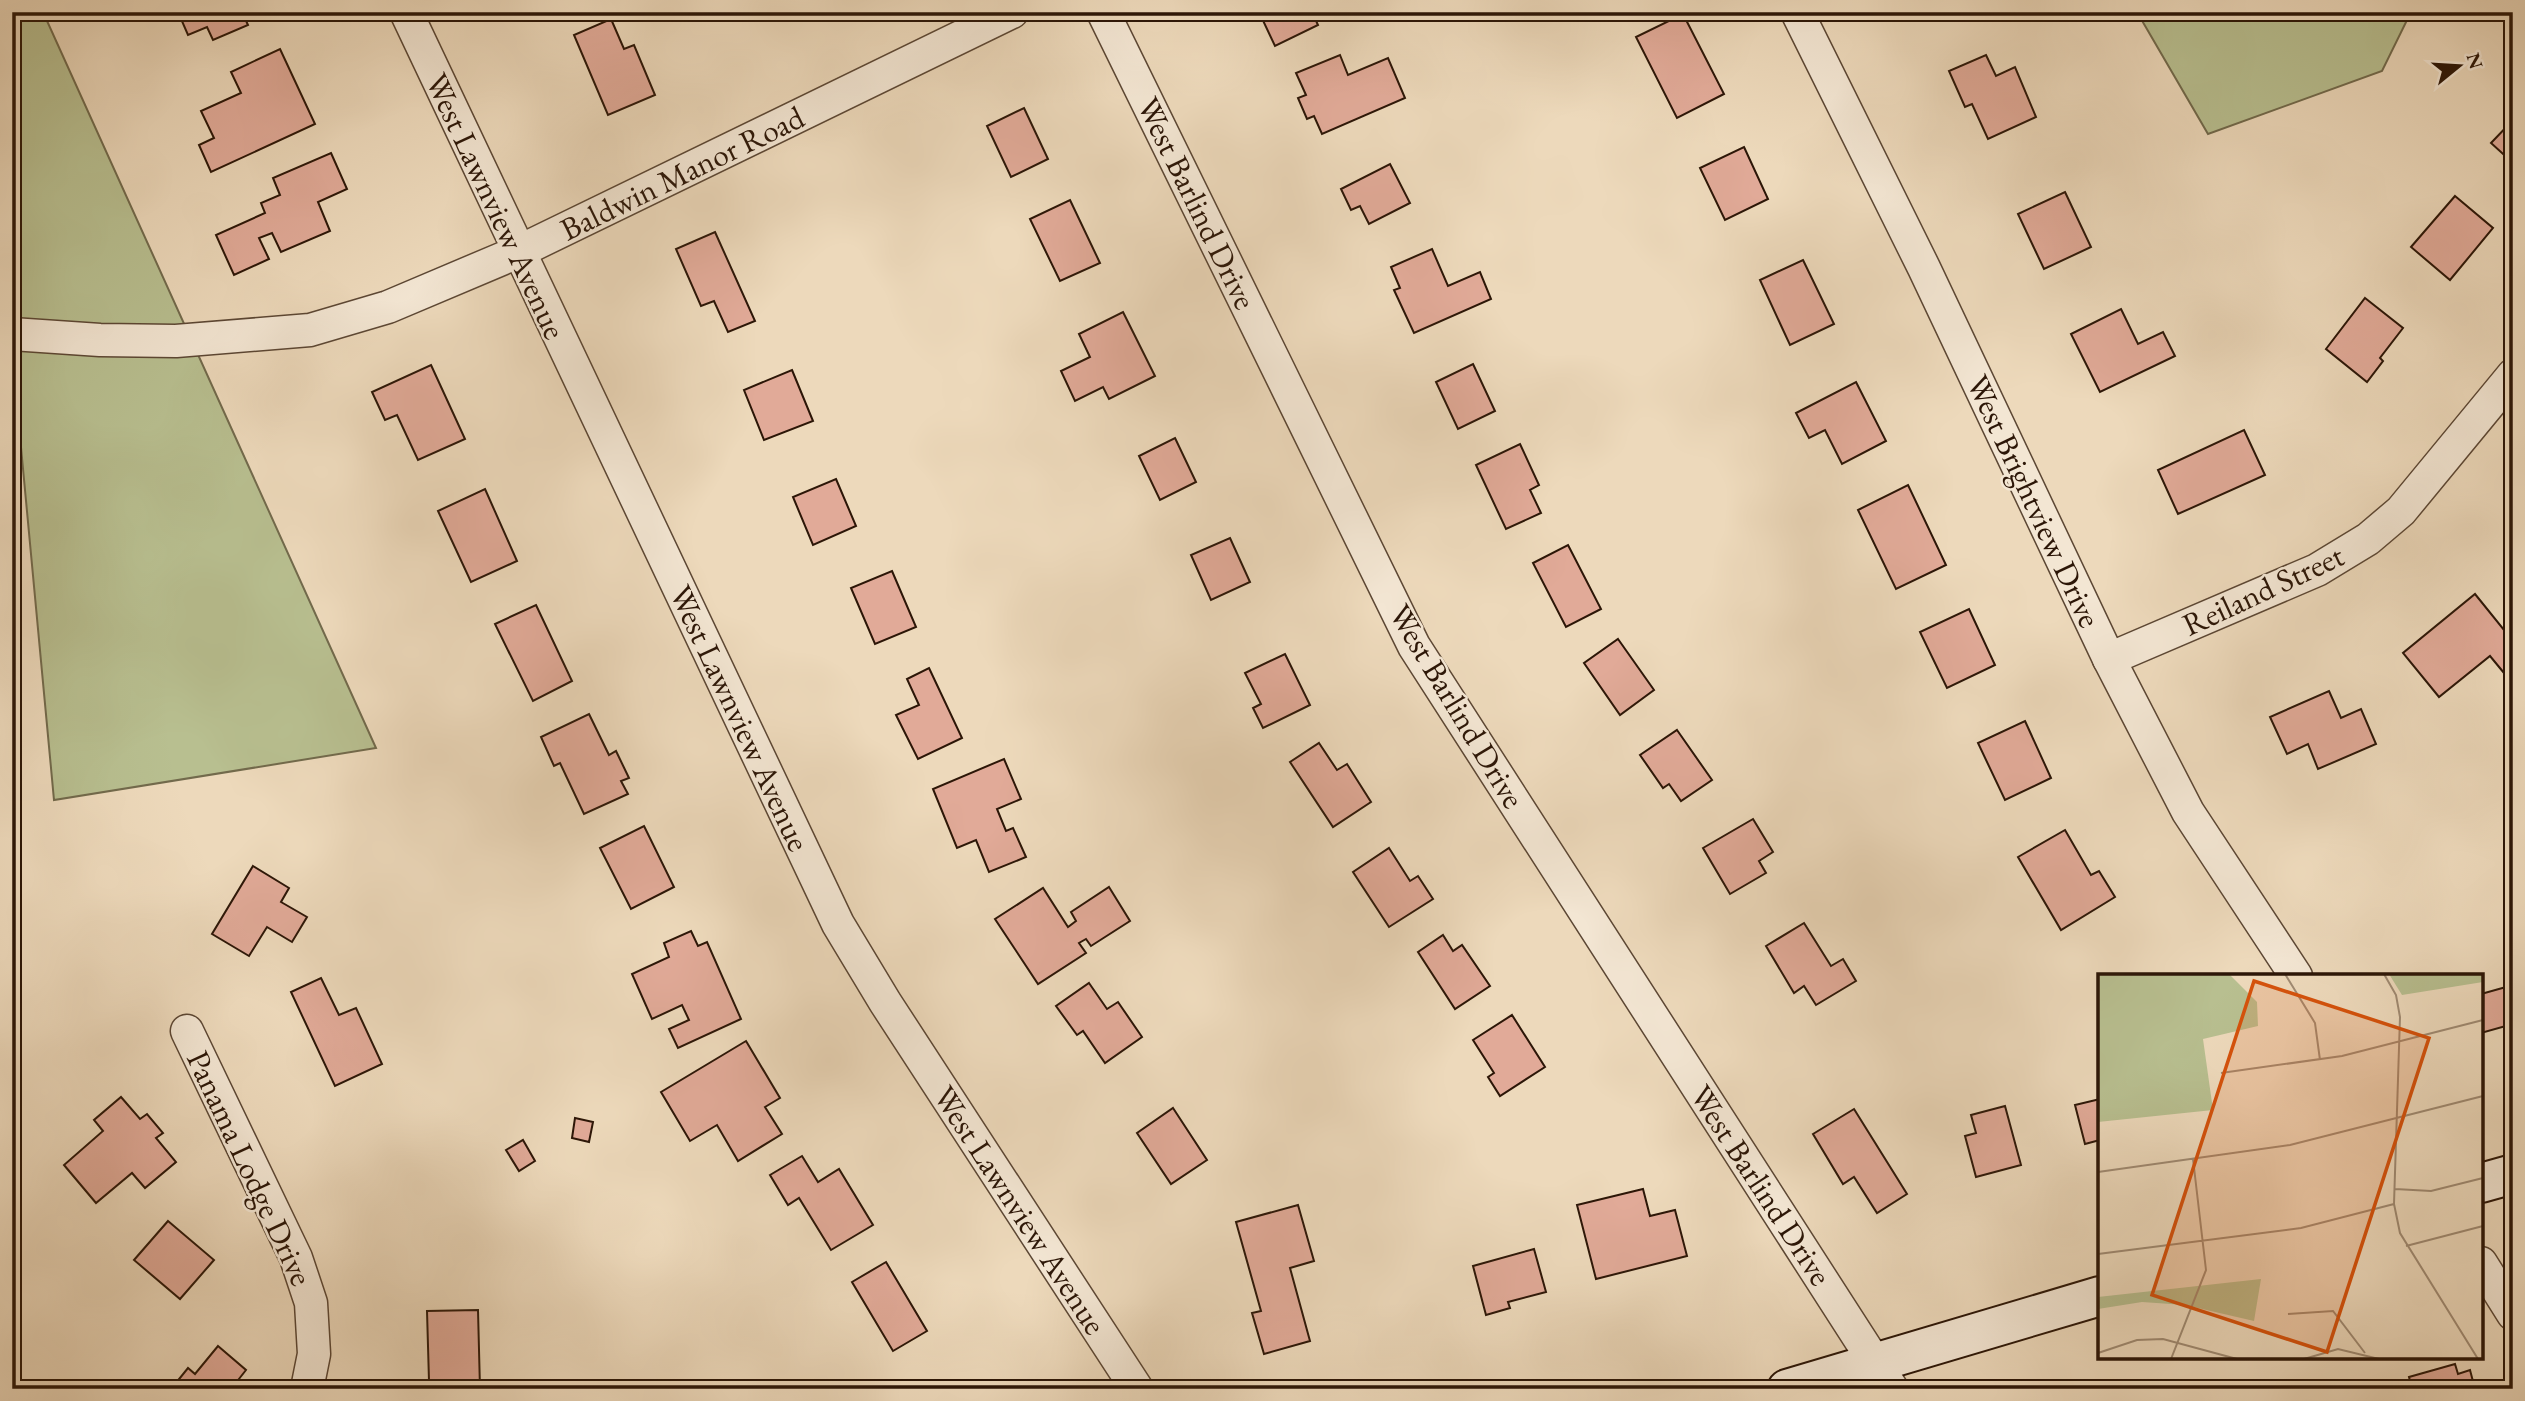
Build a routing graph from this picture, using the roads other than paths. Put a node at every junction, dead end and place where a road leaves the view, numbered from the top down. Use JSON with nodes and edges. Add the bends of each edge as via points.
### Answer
{"nodes":[{"id":1,"x":406,"y":12,"type":"edge"},
{"id":2,"x":1012,"y":12,"type":"edge"},
{"id":3,"x":1103,"y":12,"type":"edge"},
{"id":4,"x":1797,"y":12,"type":"edge"},
{"id":5,"x":518,"y":252,"type":"junction"},
{"id":6,"x":12,"y":334,"type":"edge"},
{"id":7,"x":2513,"y":375,"type":"edge"},
{"id":8,"x":2109,"y":659,"type":"junction"},
{"id":9,"x":2295,"y":974,"type":"edge"},
{"id":10,"x":187,"y":1031,"type":"dead end"},
{"id":11,"x":2513,"y":1174,"type":"edge"},
{"id":12,"x":2483,"y":1182,"type":"edge"},
{"id":13,"x":2483,"y":1266,"type":"edge"},
{"id":14,"x":2098,"y":1297,"type":"edge"},
{"id":15,"x":2513,"y":1314,"type":"edge"},
{"id":16,"x":1884,"y":1376,"type":"edge"},
{"id":17,"x":307,"y":1389,"type":"edge"},
{"id":18,"x":1137,"y":1389,"type":"edge"},
{"id":19,"x":1787,"y":1389,"type":"edge"}],
"edges":[{"from":1,"to":5,"type":"street","name":"West Lawnview Avenue"},
{"from":2,"to":5,"type":"street","name":"Baldwin Manor Road"},
{"from":3,"to":16,"type":"street","name":"West Barlind Drive","via":[[1414,646]]},
{"from":4,"to":8,"type":"street","name":"West Brightview Drive"},
{"from":5,"to":6,"type":"street","name":"Baldwin Manor Road","via":[[388,307],[310,330],[176,341]]},
{"from":5,"to":18,"type":"street","name":"West Lawnview Avenue","via":[[838,924]]},
{"from":7,"to":8,"type":"street","name":"Reiland Street","via":[[2401,511],[2368,539],[2317,570]]},
{"from":8,"to":9,"type":"street","name":"West Brightview Drive","via":[[2188,812]]},
{"from":10,"to":17,"type":"street","name":"Panama Lodge Drive","via":[[296,1258],[311,1303],[314,1354]]},
{"from":11,"to":12,"type":"street"},
{"from":13,"to":15,"type":"street"},
{"from":14,"to":16,"type":"street"},
{"from":16,"to":19,"type":"street"}]}
